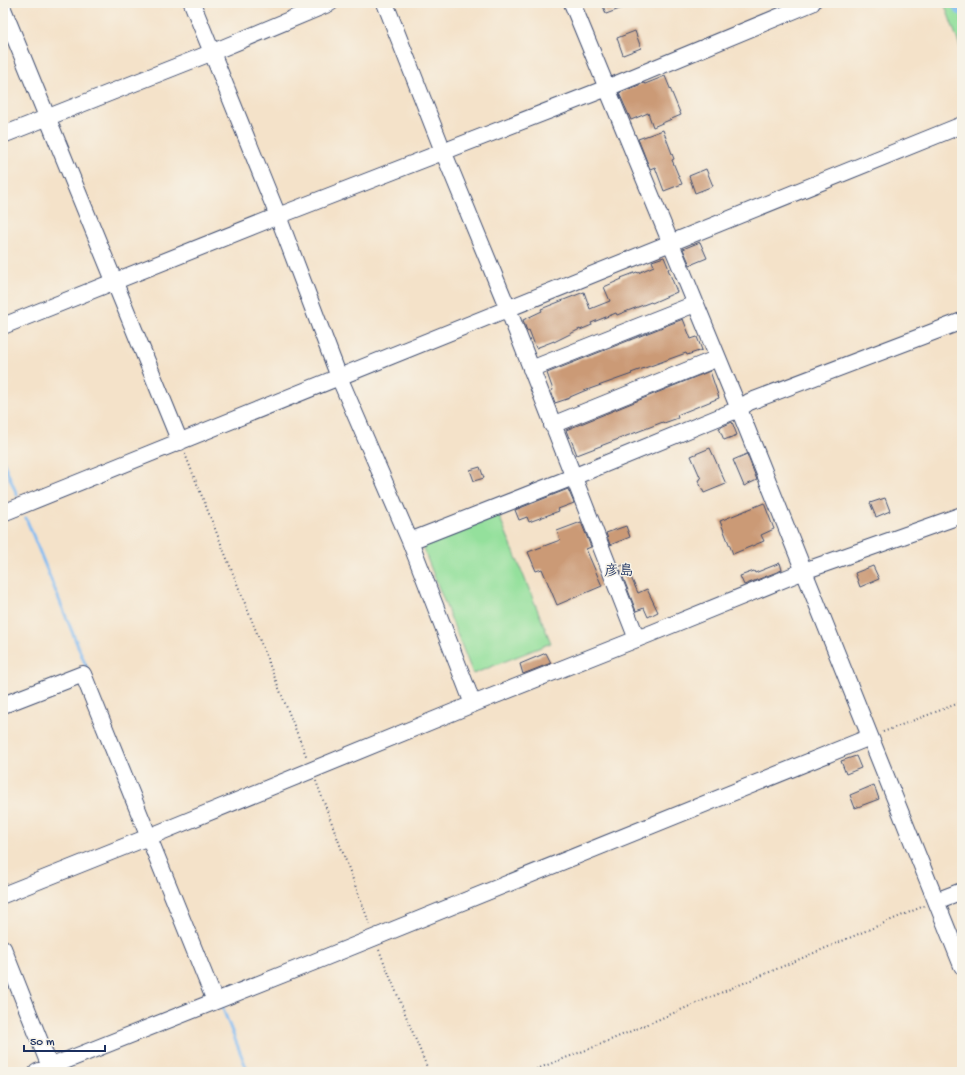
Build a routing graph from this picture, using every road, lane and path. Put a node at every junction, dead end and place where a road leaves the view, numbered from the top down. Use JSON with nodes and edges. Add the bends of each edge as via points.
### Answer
{"nodes":[{"id":1,"x":192,"y":3,"type":"edge"},
{"id":2,"x":330,"y":3,"type":"edge"},
{"id":3,"x":385,"y":3,"type":"edge"},
{"id":4,"x":572,"y":3,"type":"edge"},
{"id":5,"x":812,"y":3,"type":"edge"},
{"id":6,"x":3,"y":9,"type":"edge"},
{"id":7,"x":213,"y":52,"type":"junction"},
{"id":8,"x":607,"y":88,"type":"junction"},
{"id":9,"x":47,"y":118,"type":"junction"},
{"id":10,"x":962,"y":125,"type":"edge"},
{"id":11,"x":3,"y":135,"type":"edge"},
{"id":12,"x":443,"y":151,"type":"junction"},
{"id":13,"x":278,"y":216,"type":"junction"},
{"id":14,"x":670,"y":244,"type":"junction"},
{"id":15,"x":115,"y":282,"type":"junction"},
{"id":16,"x":695,"y":304,"type":"junction"},
{"id":17,"x":508,"y":309,"type":"junction"},
{"id":18,"x":962,"y":320,"type":"edge"},
{"id":19,"x":3,"y":326,"type":"edge"},
{"id":20,"x":718,"y":358,"type":"junction"},
{"id":21,"x":531,"y":369,"type":"junction"},
{"id":22,"x":339,"y":377,"type":"junction"},
{"id":23,"x":739,"y":409,"type":"junction"},
{"id":24,"x":552,"y":425,"type":"junction"},
{"id":25,"x":180,"y":442,"type":"junction"},
{"id":26,"x":573,"y":477,"type":"junction"},
{"id":27,"x":3,"y":513,"type":"edge"},
{"id":28,"x":962,"y":516,"type":"edge"},
{"id":29,"x":410,"y":541,"type":"junction"},
{"id":30,"x":804,"y":571,"type":"junction"},
{"id":31,"x":637,"y":639,"type":"junction"},
{"id":32,"x":962,"y":702,"type":"edge"},
{"id":33,"x":473,"y":704,"type":"junction"},
{"id":34,"x":3,"y":705,"type":"edge"},
{"id":35,"x":870,"y":737,"type":"junction"},
{"id":36,"x":312,"y":770,"type":"junction"},
{"id":37,"x":152,"y":836,"type":"junction"},
{"id":38,"x":962,"y":891,"type":"edge"},
{"id":39,"x":3,"y":895,"type":"edge"},
{"id":40,"x":936,"y":901,"type":"junction"},
{"id":41,"x":374,"y":937,"type":"junction"},
{"id":42,"x":3,"y":948,"type":"edge"},
{"id":43,"x":962,"y":966,"type":"edge"},
{"id":44,"x":218,"y":1000,"type":"junction"},
{"id":45,"x":47,"y":1070,"type":"edge"},
{"id":46,"x":429,"y":1072,"type":"edge"},
{"id":47,"x":529,"y":1072,"type":"edge"}],
"edges":[{"from":1,"to":7,"type":"street"},
{"from":2,"to":7,"type":"street"},
{"from":3,"to":12,"type":"street"},
{"from":4,"to":8,"type":"street"},
{"from":5,"to":8,"type":"street"},
{"from":6,"to":9,"type":"street"},
{"from":7,"to":9,"type":"street"},
{"from":7,"to":13,"type":"street"},
{"from":8,"to":12,"type":"street"},
{"from":8,"to":14,"type":"street"},
{"from":9,"to":11,"type":"street"},
{"from":9,"to":15,"type":"street"},
{"from":10,"to":14,"type":"street"},
{"from":12,"to":13,"type":"street"},
{"from":12,"to":17,"type":"street"},
{"from":13,"to":15,"type":"street"},
{"from":13,"to":22,"type":"street"},
{"from":14,"to":16,"type":"street"},
{"from":14,"to":17,"type":"street"},
{"from":15,"to":19,"type":"street"},
{"from":15,"to":25,"type":"street"},
{"from":16,"to":20,"type":"street"},
{"from":16,"to":21,"type":"street"},
{"from":17,"to":21,"type":"street"},
{"from":17,"to":22,"type":"street"},
{"from":18,"to":23,"type":"street","via":[[749,402]]},
{"from":20,"to":23,"type":"street"},
{"from":20,"to":24,"type":"street"},
{"from":21,"to":24,"type":"street"},
{"from":22,"to":25,"type":"street"},
{"from":22,"to":29,"type":"street"},
{"from":23,"to":26,"type":"street"},
{"from":23,"to":30,"type":"street"},
{"from":24,"to":26,"type":"street"},
{"from":25,"to":27,"type":"street"},
{"from":25,"to":36,"type":"path"},
{"from":26,"to":29,"type":"street"},
{"from":26,"to":31,"type":"street"},
{"from":28,"to":30,"type":"street"},
{"from":29,"to":33,"type":"street"},
{"from":30,"to":31,"type":"street"},
{"from":30,"to":35,"type":"street"},
{"from":31,"to":33,"type":"street"},
{"from":32,"to":35,"type":"path"},
{"from":33,"to":36,"type":"street"},
{"from":34,"to":37,"type":"street","via":[[83,674]]},
{"from":35,"to":40,"type":"street"},
{"from":35,"to":41,"type":"street"},
{"from":36,"to":37,"type":"street"},
{"from":36,"to":41,"type":"path"},
{"from":37,"to":39,"type":"street"},
{"from":37,"to":44,"type":"street"},
{"from":38,"to":40,"type":"street"},
{"from":40,"to":43,"type":"street"},
{"from":40,"to":47,"type":"path","via":[[594,1047]]},
{"from":41,"to":44,"type":"street"},
{"from":41,"to":46,"type":"path"},
{"from":42,"to":45,"type":"street"},
{"from":44,"to":45,"type":"street"}]}
